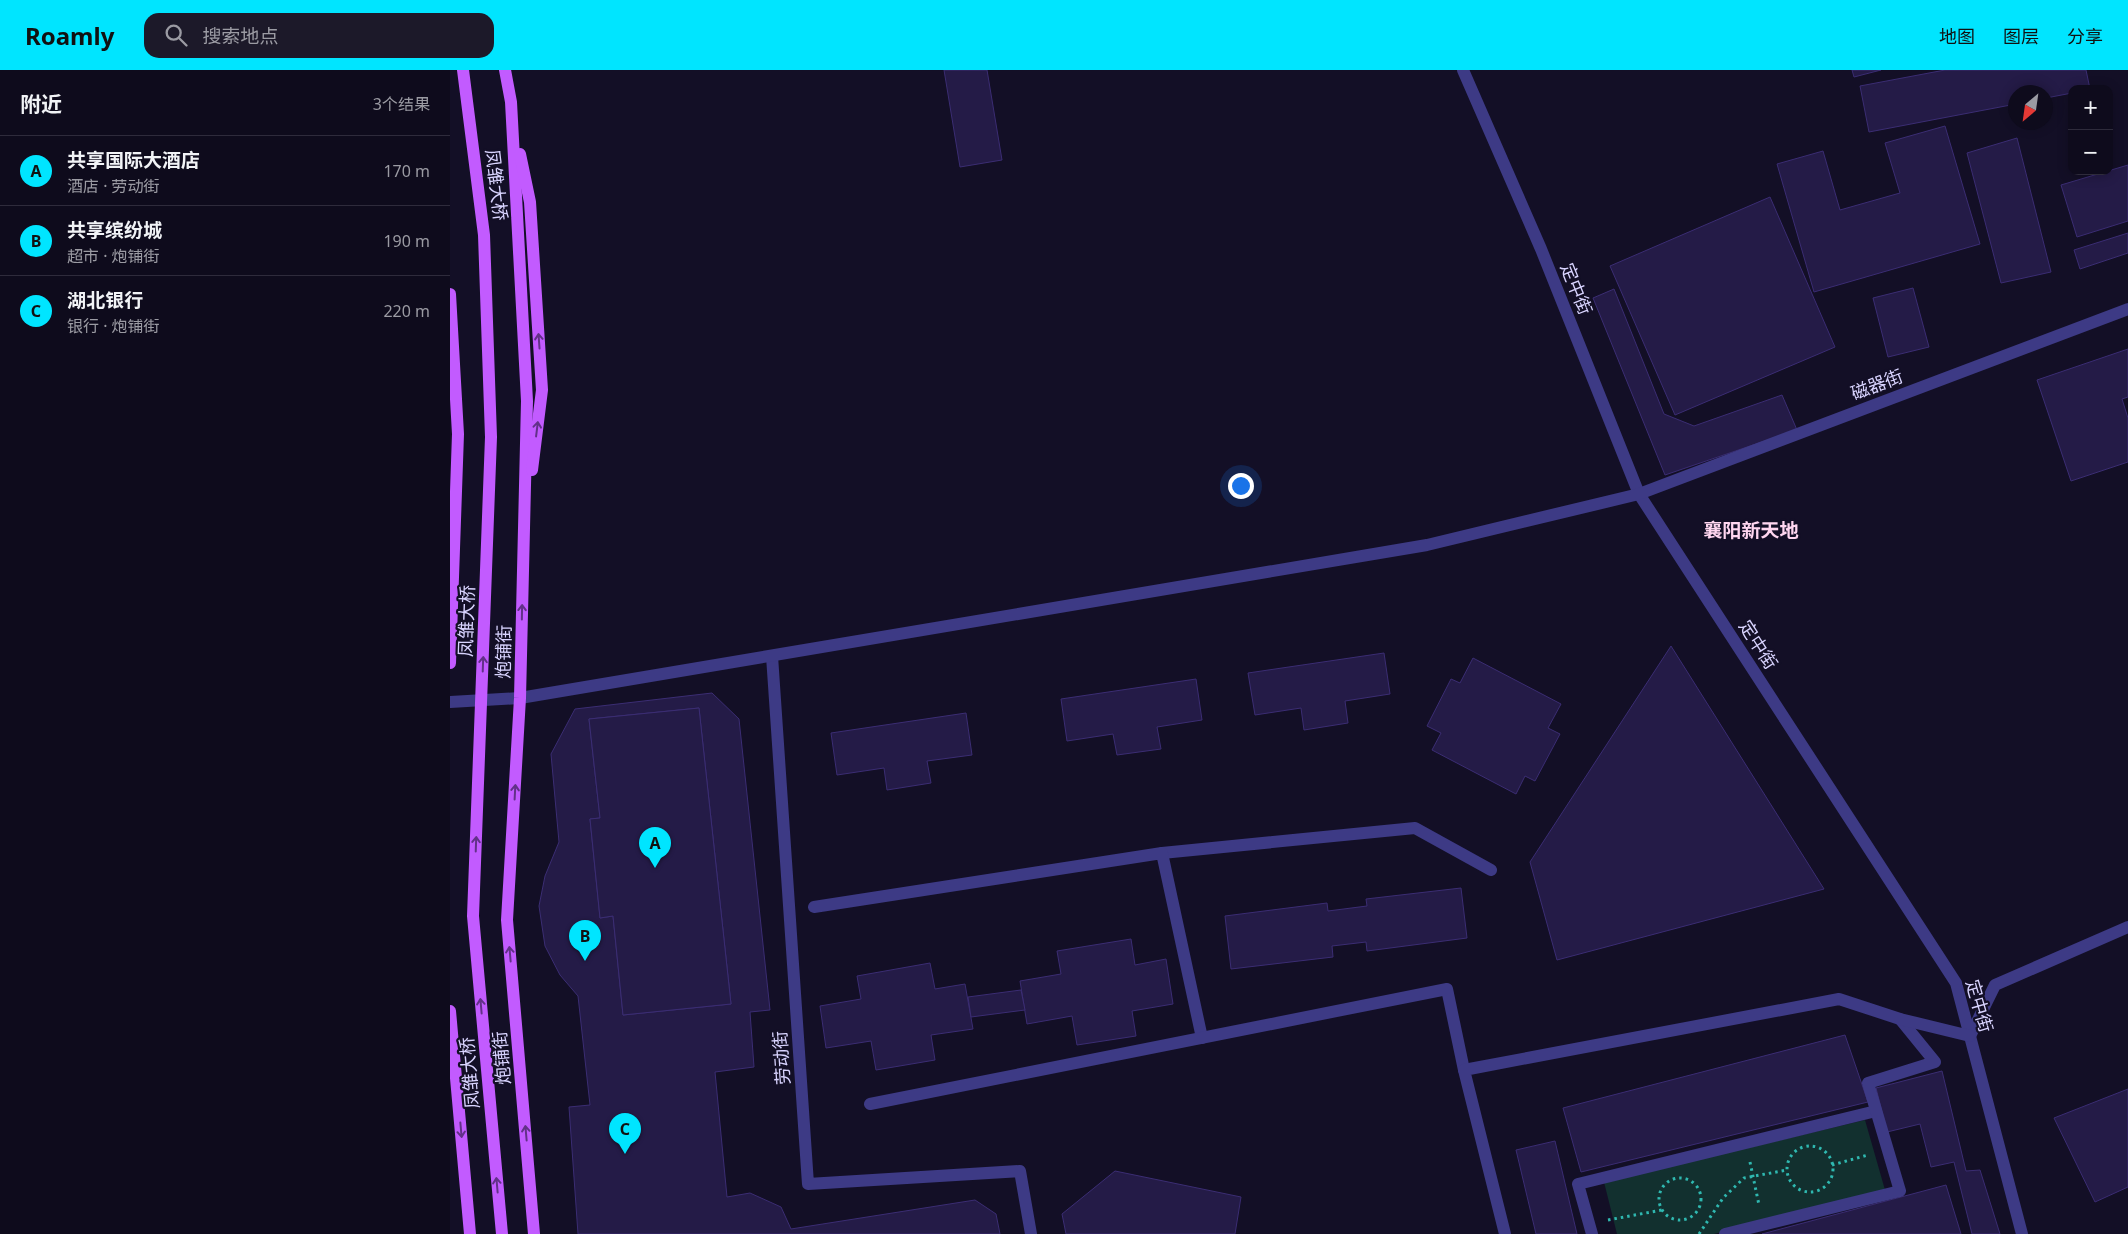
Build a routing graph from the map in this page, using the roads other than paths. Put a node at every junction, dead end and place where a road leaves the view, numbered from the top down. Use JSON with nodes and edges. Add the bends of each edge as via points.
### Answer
{"nodes":[{"id":1,"x":463,"y":70,"type":"edge"},
{"id":2,"x":504,"y":70,"type":"edge"},
{"id":3,"x":1463,"y":70,"type":"edge"},
{"id":4,"x":450,"y":294,"type":"edge"},
{"id":5,"x":2128,"y":309,"type":"edge"},
{"id":6,"x":1639,"y":494,"type":"junction"},
{"id":7,"x":523,"y":547,"type":"junction"},
{"id":8,"x":772,"y":656,"type":"junction"},
{"id":9,"x":450,"y":663,"type":"edge"},
{"id":10,"x":520,"y":698,"type":"junction"},
{"id":11,"x":450,"y":702,"type":"edge"},
{"id":12,"x":1162,"y":854,"type":"junction"},
{"id":13,"x":1491,"y":870,"type":"dead end"},
{"id":14,"x":814,"y":906,"type":"dead end"},
{"id":15,"x":2128,"y":927,"type":"edge"},
{"id":16,"x":450,"y":1011,"type":"edge"},
{"id":17,"x":1900,"y":1019,"type":"junction"},
{"id":18,"x":1970,"y":1036,"type":"junction"},
{"id":19,"x":1202,"y":1038,"type":"junction"},
{"id":20,"x":1464,"y":1070,"type":"junction"},
{"id":21,"x":870,"y":1104,"type":"dead end"},
{"id":22,"x":1876,"y":1111,"type":"junction"},
{"id":23,"x":1591,"y":1229,"type":"edge"},
{"id":24,"x":470,"y":1234,"type":"edge"},
{"id":25,"x":502,"y":1234,"type":"edge"},
{"id":26,"x":534,"y":1234,"type":"edge"},
{"id":27,"x":1031,"y":1234,"type":"edge"},
{"id":28,"x":1505,"y":1234,"type":"edge"},
{"id":29,"x":1725,"y":1234,"type":"edge"},
{"id":30,"x":2022,"y":1234,"type":"edge"}],
"edges":[{"from":25,"to":1,"type":"main road","name":"凤雏大桥","one_way":true,"via":[[473,916],[491,437],[484,234]]},
{"from":2,"to":7,"type":"main road","name":"炮铺街","via":[[511,102],[527,401]]},
{"from":7,"to":2,"type":"main road","one_way":true,"via":[[542,390],[530,202]]},
{"from":3,"to":6,"type":"street","name":"定中街","via":[[1541,249]]},
{"from":4,"to":9,"type":"main road","name":"凤雏大桥","via":[[458,434]]},
{"from":5,"to":6,"type":"street","name":"磁器街"},
{"from":6,"to":8,"type":"street","name":"磁器街","via":[[1427,545]]},
{"from":6,"to":18,"type":"street","name":"定中街","via":[[1956,983]]},
{"from":10,"to":7,"type":"main road","name":"炮铺街","one_way":true},
{"from":8,"to":10,"type":"street","name":"磁器街"},
{"from":8,"to":27,"type":"street","name":"劳动街","via":[[808,1184],[1020,1171]]},
{"from":10,"to":11,"type":"street","name":"磁器街"},
{"from":26,"to":10,"type":"main road","name":"炮铺街","one_way":true,"via":[[507,920]]},
{"from":12,"to":13,"type":"street","via":[[1415,828]]},
{"from":12,"to":14,"type":"street"},
{"from":12,"to":19,"type":"street"},
{"from":15,"to":18,"type":"street","via":[[1996,985]]},
{"from":16,"to":24,"type":"main road","name":"凤雏大桥","one_way":true},
{"from":17,"to":18,"type":"street"},
{"from":17,"to":20,"type":"street","via":[[1839,1000]]},
{"from":17,"to":22,"type":"street","via":[[1935,1062],[1868,1083]]},
{"from":18,"to":30,"type":"street","name":"定中街"},
{"from":19,"to":20,"type":"street","via":[[1446,989]]},
{"from":19,"to":21,"type":"street"},
{"from":20,"to":28,"type":"street"},
{"from":22,"to":23,"type":"street","via":[[1578,1184]]},
{"from":22,"to":29,"type":"street","via":[[1900,1191]]}]}
